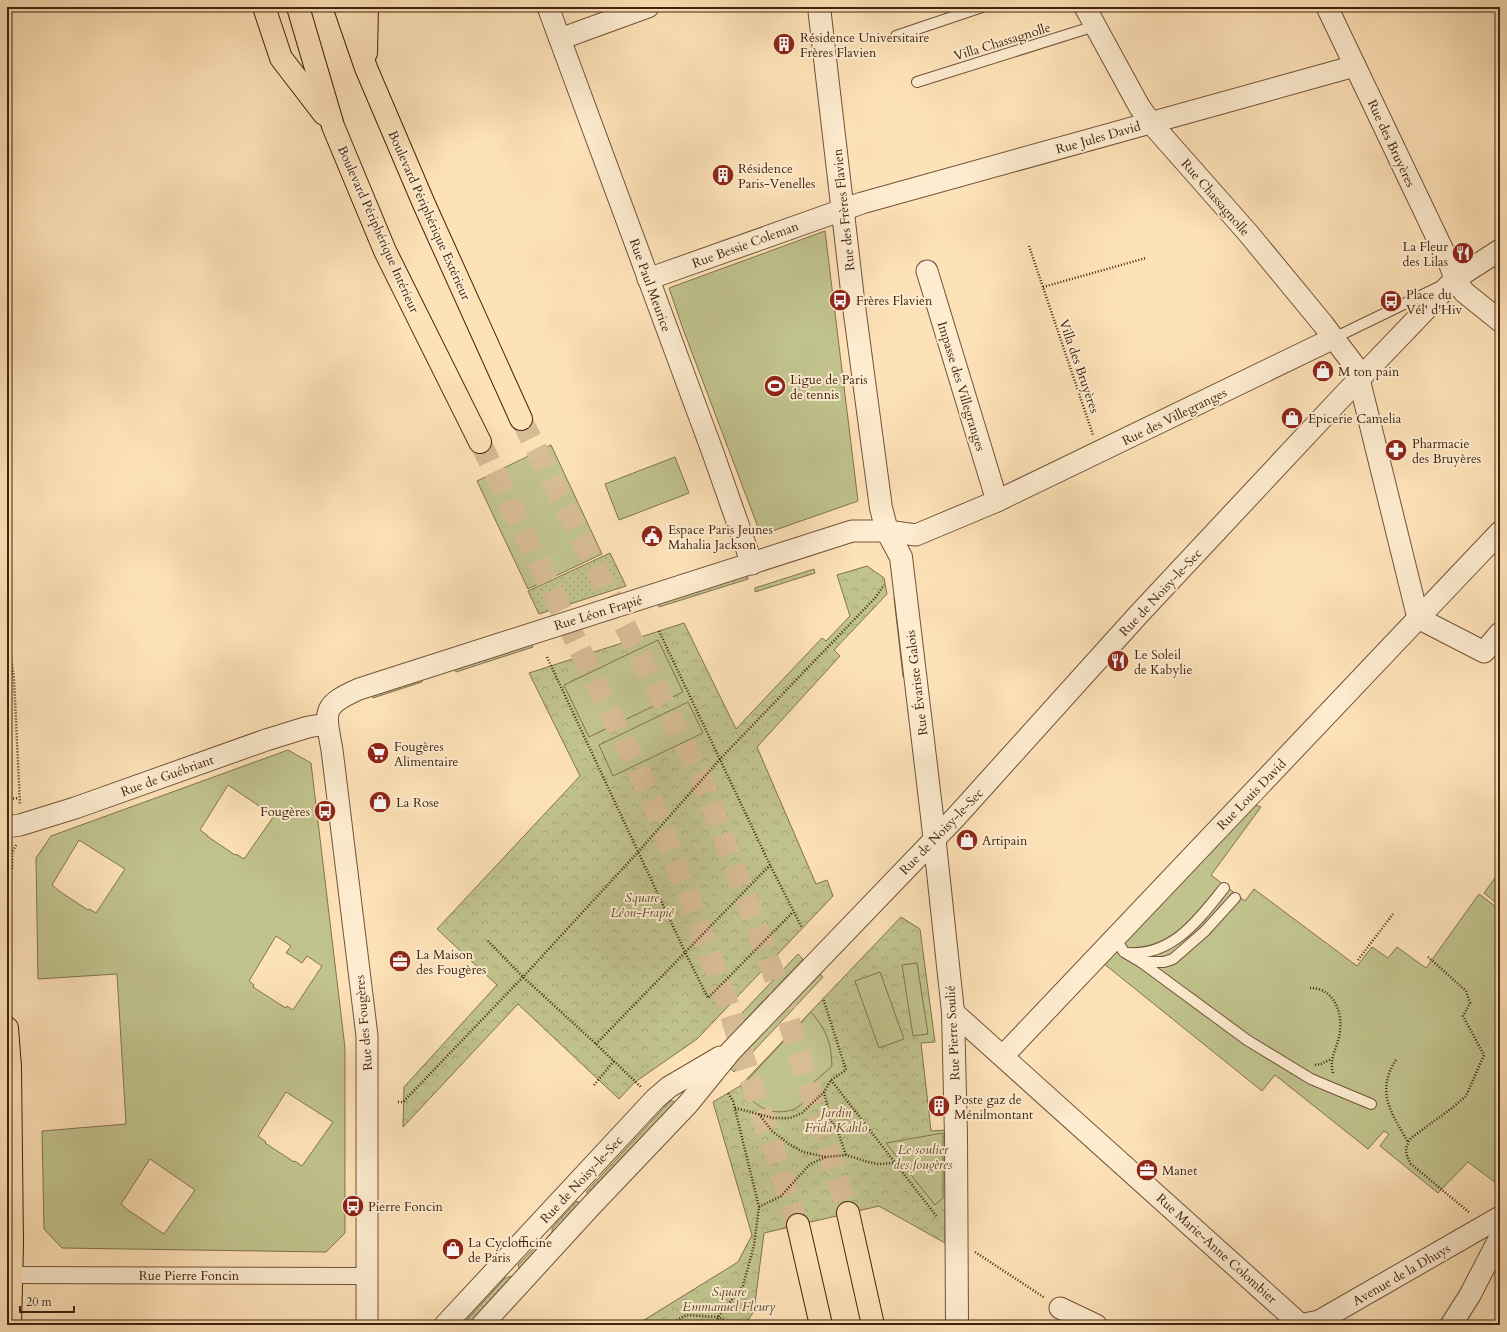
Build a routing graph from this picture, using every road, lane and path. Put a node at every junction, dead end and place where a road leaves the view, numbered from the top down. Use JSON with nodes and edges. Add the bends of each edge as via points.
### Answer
{"nodes":[{"id":1,"x":264,"y":7,"type":"edge"},
{"id":2,"x":298,"y":7,"type":"edge"},
{"id":3,"x":346,"y":7,"type":"edge"},
{"id":4,"x":367,"y":7,"type":"edge"},
{"id":5,"x":548,"y":7,"type":"edge"},
{"id":6,"x":648,"y":7,"type":"edge"},
{"id":7,"x":819,"y":7,"type":"edge"},
{"id":8,"x":982,"y":7,"type":"edge"},
{"id":9,"x":1085,"y":7,"type":"edge"},
{"id":10,"x":1327,"y":7,"type":"edge"},
{"id":11,"x":1095,"y":26,"type":"junction"},
{"id":12,"x":896,"y":36,"type":"dead end"},
{"id":13,"x":560,"y":39,"type":"junction"},
{"id":14,"x":1355,"y":66,"type":"junction"},
{"id":15,"x":366,"y":68,"type":"junction"},
{"id":16,"x":917,"y":82,"type":"dead end"},
{"id":17,"x":1150,"y":122,"type":"junction"},
{"id":18,"x":333,"y":126,"type":"junction"},
{"id":19,"x":842,"y":209,"type":"junction"},
{"id":20,"x":1029,"y":246,"type":"dead end"},
{"id":21,"x":1500,"y":250,"type":"edge"},
{"id":22,"x":1146,"y":258,"type":"dead end"},
{"id":23,"x":927,"y":271,"type":"dead end"},
{"id":24,"x":1455,"y":279,"type":"junction"},
{"id":25,"x":648,"y":280,"type":"junction"},
{"id":26,"x":1043,"y":287,"type":"junction"},
{"id":27,"x":1500,"y":321,"type":"edge"},
{"id":28,"x":1334,"y":338,"type":"junction"},
{"id":29,"x":1359,"y":379,"type":"junction"},
{"id":30,"x":521,"y":420,"type":"tunnel mouth"},
{"id":31,"x":480,"y":442,"type":"tunnel mouth"},
{"id":32,"x":1099,"y":452,"type":"junction"},
{"id":33,"x":997,"y":500,"type":"junction"},
{"id":34,"x":888,"y":531,"type":"junction"},
{"id":35,"x":1500,"y":532,"type":"edge"},
{"id":36,"x":752,"y":564,"type":"junction"},
{"id":37,"x":888,"y":581,"type":"dead end"},
{"id":38,"x":1418,"y":618,"type":"junction"},
{"id":39,"x":660,"y":631,"type":"dead end"},
{"id":40,"x":7,"y":632,"type":"edge"},
{"id":41,"x":1500,"y":633,"type":"edge"},
{"id":42,"x":547,"y":657,"type":"dead end"},
{"id":43,"x":328,"y":724,"type":"junction"},
{"id":44,"x":721,"y":758,"type":"junction"},
{"id":45,"x":19,"y":798,"type":"junction"},
{"id":46,"x":7,"y":799,"type":"edge"},
{"id":47,"x":20,"y":808,"type":"dead end"},
{"id":48,"x":12,"y":835,"type":"edge"},
{"id":49,"x":934,"y":838,"type":"junction"},
{"id":50,"x":638,"y":852,"type":"junction"},
{"id":51,"x":770,"y":865,"type":"junction"},
{"id":52,"x":7,"y":870,"type":"edge"},
{"id":53,"x":1224,"y":888,"type":"dead end"},
{"id":54,"x":1235,"y":898,"type":"dead end"},
{"id":55,"x":793,"y":912,"type":"junction"},
{"id":56,"x":1393,"y":914,"type":"dead end"},
{"id":57,"x":802,"y":928,"type":"dead end"},
{"id":58,"x":488,"y":941,"type":"dead end"},
{"id":59,"x":1121,"y":946,"type":"junction"},
{"id":60,"x":685,"y":952,"type":"junction"},
{"id":61,"x":1428,"y":957,"type":"dead end"},
{"id":62,"x":1358,"y":960,"type":"dead end"},
{"id":63,"x":1141,"y":962,"type":"junction"},
{"id":64,"x":523,"y":977,"type":"junction"},
{"id":65,"x":1310,"y":988,"type":"dead end"},
{"id":66,"x":823,"y":998,"type":"dead end"},
{"id":67,"x":953,"y":1012,"type":"junction"},
{"id":68,"x":7,"y":1028,"type":"edge"},
{"id":69,"x":596,"y":1044,"type":"junction"},
{"id":70,"x":731,"y":1051,"type":"junction"},
{"id":71,"x":1003,"y":1056,"type":"junction"},
{"id":72,"x":1396,"y":1060,"type":"dead end"},
{"id":73,"x":614,"y":1061,"type":"junction"},
{"id":74,"x":831,"y":1080,"type":"junction"},
{"id":75,"x":594,"y":1085,"type":"dead end"},
{"id":76,"x":641,"y":1087,"type":"dead end"},
{"id":77,"x":824,"y":1092,"type":"junction"},
{"id":78,"x":1340,"y":1092,"type":"junction"},
{"id":79,"x":728,"y":1093,"type":"dead end"},
{"id":80,"x":398,"y":1102,"type":"dead end"},
{"id":81,"x":1371,"y":1104,"type":"dead end"},
{"id":82,"x":735,"y":1108,"type":"junction"},
{"id":83,"x":758,"y":1114,"type":"junction"},
{"id":84,"x":1408,"y":1142,"type":"junction"},
{"id":85,"x":846,"y":1155,"type":"junction"},
{"id":86,"x":826,"y":1157,"type":"junction"},
{"id":87,"x":893,"y":1163,"type":"junction"},
{"id":88,"x":759,"y":1207,"type":"junction"},
{"id":89,"x":848,"y":1213,"type":"tunnel mouth"},
{"id":90,"x":940,"y":1222,"type":"dead end"},
{"id":91,"x":798,"y":1225,"type":"tunnel mouth"},
{"id":92,"x":1495,"y":1227,"type":"edge"},
{"id":93,"x":972,"y":1250,"type":"dead end"},
{"id":94,"x":11,"y":1274,"type":"junction"},
{"id":95,"x":367,"y":1276,"type":"junction"},
{"id":96,"x":1060,"y":1308,"type":"joint"},
{"id":97,"x":718,"y":1317,"type":"junction"},
{"id":98,"x":10,"y":1325,"type":"edge"},
{"id":99,"x":367,"y":1325,"type":"edge"},
{"id":100,"x":445,"y":1325,"type":"edge"},
{"id":101,"x":482,"y":1325,"type":"edge"},
{"id":102,"x":669,"y":1325,"type":"edge"},
{"id":103,"x":716,"y":1325,"type":"edge"},
{"id":104,"x":732,"y":1325,"type":"edge"},
{"id":105,"x":821,"y":1325,"type":"edge"},
{"id":106,"x":873,"y":1325,"type":"edge"},
{"id":107,"x":957,"y":1325,"type":"edge"},
{"id":108,"x":1096,"y":1325,"type":"edge"},
{"id":109,"x":1301,"y":1325,"type":"edge"},
{"id":110,"x":1451,"y":1325,"type":"edge"}],
"edges":[{"from":1,"to":18,"type":"main road","via":[[281,58]]},
{"from":2,"to":18,"type":"main road","name":"Boulevard Périphérique Intérieur"},
{"from":3,"to":15,"type":"main road","name":"Boulevard Périphérique Extérieur"},
{"from":4,"to":15,"type":"main road"},
{"from":5,"to":13,"type":"street","name":"Rue Paul Meurice"},
{"from":6,"to":13,"type":"street"},
{"from":7,"to":19,"type":"street","name":"Rue des Frères Flavien"},
{"from":8,"to":12,"type":"lane"},
{"from":9,"to":11,"type":"street","name":"Rue Chassagnolle"},
{"from":10,"to":14,"type":"street","name":"Rue des Bruyères"},
{"from":11,"to":16,"type":"lane","name":"Villa Chassagnolle"},
{"from":11,"to":17,"type":"street","name":"Rue Chassagnolle"},
{"from":13,"to":25,"type":"street","name":"Rue Paul Meurice"},
{"from":14,"to":17,"type":"street","name":"Rue Jules David"},
{"from":14,"to":24,"type":"street","name":"Rue des Bruyères"},
{"from":15,"to":30,"type":"main road","name":"Boulevard Périphérique Extérieur"},
{"from":17,"to":19,"type":"street","name":"Rue Jules David"},
{"from":17,"to":28,"type":"street","name":"Rue Chassagnolle","via":[[1248,233]]},
{"from":18,"to":31,"type":"main road","name":"Boulevard Périphérique Intérieur","via":[[385,251]]},
{"from":19,"to":25,"type":"street","name":"Rue Bessie Coleman"},
{"from":19,"to":34,"type":"street","name":"Rue des Frères Flavien","via":[[881,508]]},
{"from":20,"to":26,"type":"path","name":"Villa des Bruyères"},
{"from":21,"to":24,"type":"street","name":"Rue de Noisy-le-Sec"},
{"from":22,"to":26,"type":"path"},
{"from":23,"to":33,"type":"street","name":"Impasse des Villegranges"},
{"from":24,"to":27,"type":"street","name":"Rue des Bruyères","via":[[1464,292]]},
{"from":24,"to":28,"type":"lane","name":"Rue des Villegranges"},
{"from":24,"to":29,"type":"street","name":"Rue de Noisy-le-Sec"},
{"from":25,"to":36,"type":"street","name":"Rue Paul Meurice"},
{"from":26,"to":32,"type":"path","name":"Villa des Bruyères"},
{"from":28,"to":29,"type":"street","name":"Rue Chassagnolle","via":[[1354,365]]},
{"from":28,"to":32,"type":"street","name":"Rue des Villegranges"},
{"from":29,"to":38,"type":"street","name":"Rue Chassagnolle"},
{"from":29,"to":49,"type":"street","name":"Rue de Noisy-le-Sec"},
{"from":32,"to":33,"type":"street","name":"Rue des Villegranges"},
{"from":33,"to":34,"type":"street","name":"Rue des Villegranges","via":[[916,535]]},
{"from":34,"to":36,"type":"street","name":"Rue Léon Frapié","via":[[852,531]]},
{"from":34,"to":49,"type":"street","name":"Rue Évariste Galois","via":[[901,557]]},
{"from":35,"to":38,"type":"street","name":"Rue Louis David"},
{"from":36,"to":43,"type":"street","name":"Rue Léon Frapié","via":[[360,688],[336,700],[329,709]]},
{"from":37,"to":44,"type":"path","via":[[875,598]]},
{"from":38,"to":41,"type":"street","via":[[1484,652]]},
{"from":38,"to":59,"type":"street","name":"Rue Louis David"},
{"from":39,"to":44,"type":"path"},
{"from":40,"to":45,"type":"path","via":[[14,679]]},
{"from":42,"to":50,"type":"path"},
{"from":43,"to":48,"type":"street","name":"Rue de Guébriant","via":[[308,727],[266,740],[20,825]]},
{"from":43,"to":95,"type":"street","name":"Rue des Fougères","via":[[367,1036]]},
{"from":44,"to":50,"type":"path"},
{"from":44,"to":51,"type":"path"},
{"from":45,"to":46,"type":"path"},
{"from":45,"to":47,"type":"path"},
{"from":48,"to":52,"type":"path","via":[[12,870]]},
{"from":49,"to":67,"type":"street","name":"Rue Pierre Soulié"},
{"from":49,"to":70,"type":"street","name":"Rue de Noisy-le-Sec"},
{"from":50,"to":60,"type":"path"},
{"from":50,"to":64,"type":"path"},
{"from":51,"to":55,"type":"path"},
{"from":51,"to":60,"type":"path"},
{"from":53,"to":59,"type":"lane","via":[[1194,924],[1167,946],[1142,953]]},
{"from":54,"to":63,"type":"lane","via":[[1205,931],[1173,959],[1164,962]]},
{"from":55,"to":57,"type":"path"},
{"from":55,"to":60,"type":"path","via":[[708,998]]},
{"from":56,"to":62,"type":"path"},
{"from":58,"to":64,"type":"path"},
{"from":59,"to":63,"type":"lane"},
{"from":59,"to":71,"type":"street","name":"Rue Louis David"},
{"from":60,"to":69,"type":"path"},
{"from":61,"to":84,"type":"path","via":[[1466,991],[1470,1003],[1463,1016],[1484,1055],[1466,1096]]},
{"from":63,"to":78,"type":"lane","via":[[1247,1040],[1311,1079]]},
{"from":64,"to":69,"type":"path"},
{"from":64,"to":80,"type":"path","via":[[403,1102]]},
{"from":65,"to":78,"type":"path","via":[[1321,990],[1331,996],[1338,1011],[1339,1036],[1331,1059]]},
{"from":66,"to":74,"type":"path","via":[[846,1070]]},
{"from":67,"to":71,"type":"street","name":"Rue Marie-Anne Colombier"},
{"from":67,"to":107,"type":"street","name":"Rue Pierre Soulié"},
{"from":68,"to":94,"type":"main road","via":[[10,1071]]},
{"from":69,"to":73,"type":"path"},
{"from":70,"to":100,"type":"street","name":"Rue de Noisy-le-Sec","via":[[669,1087],[655,1099]]},
{"from":70,"to":101,"type":"street","name":"Rue de Noisy-le-Sec","via":[[688,1104]]},
{"from":71,"to":109,"type":"street","name":"Rue Marie-Anne Colombier"},
{"from":72,"to":84,"type":"path","via":[[1388,1078],[1386,1098]]},
{"from":73,"to":75,"type":"path"},
{"from":73,"to":76,"type":"path"},
{"from":74,"to":77,"type":"path"},
{"from":74,"to":87,"type":"path"},
{"from":77,"to":83,"type":"path","via":[[802,1112],[790,1118],[773,1118]]},
{"from":77,"to":85,"type":"path","via":[[831,1121],[837,1129]]},
{"from":78,"to":81,"type":"lane"},
{"from":79,"to":82,"type":"path"},
{"from":82,"to":83,"type":"path"},
{"from":82,"to":88,"type":"path"},
{"from":83,"to":86,"type":"path","via":[[772,1131],[789,1144],[803,1152]]},
{"from":84,"to":92,"type":"path","via":[[1405,1154],[1411,1164]]},
{"from":85,"to":86,"type":"path"},
{"from":85,"to":87,"type":"path","via":[[868,1162]]},
{"from":86,"to":88,"type":"path","via":[[810,1164],[781,1196]]},
{"from":87,"to":90,"type":"path"},
{"from":88,"to":97,"type":"path","via":[[754,1245],[743,1286]]},
{"from":89,"to":106,"type":"main road"},
{"from":91,"to":105,"type":"main road"},
{"from":92,"to":109,"type":"street","name":"Avenue de la Dhuys","via":[[1319,1321]]},
{"from":92,"to":110,"type":"street","via":[[1470,1296]]},
{"from":93,"to":96,"type":"path"},
{"from":94,"to":95,"type":"street","name":"Rue Pierre Foncin"},
{"from":94,"to":98,"type":"main road"},
{"from":95,"to":99,"type":"street","name":"Rue des Fougères"},
{"from":96,"to":108,"type":"street"},
{"from":97,"to":102,"type":"path","via":[[686,1315]]},
{"from":97,"to":103,"type":"path"},
{"from":97,"to":104,"type":"path"}]}
